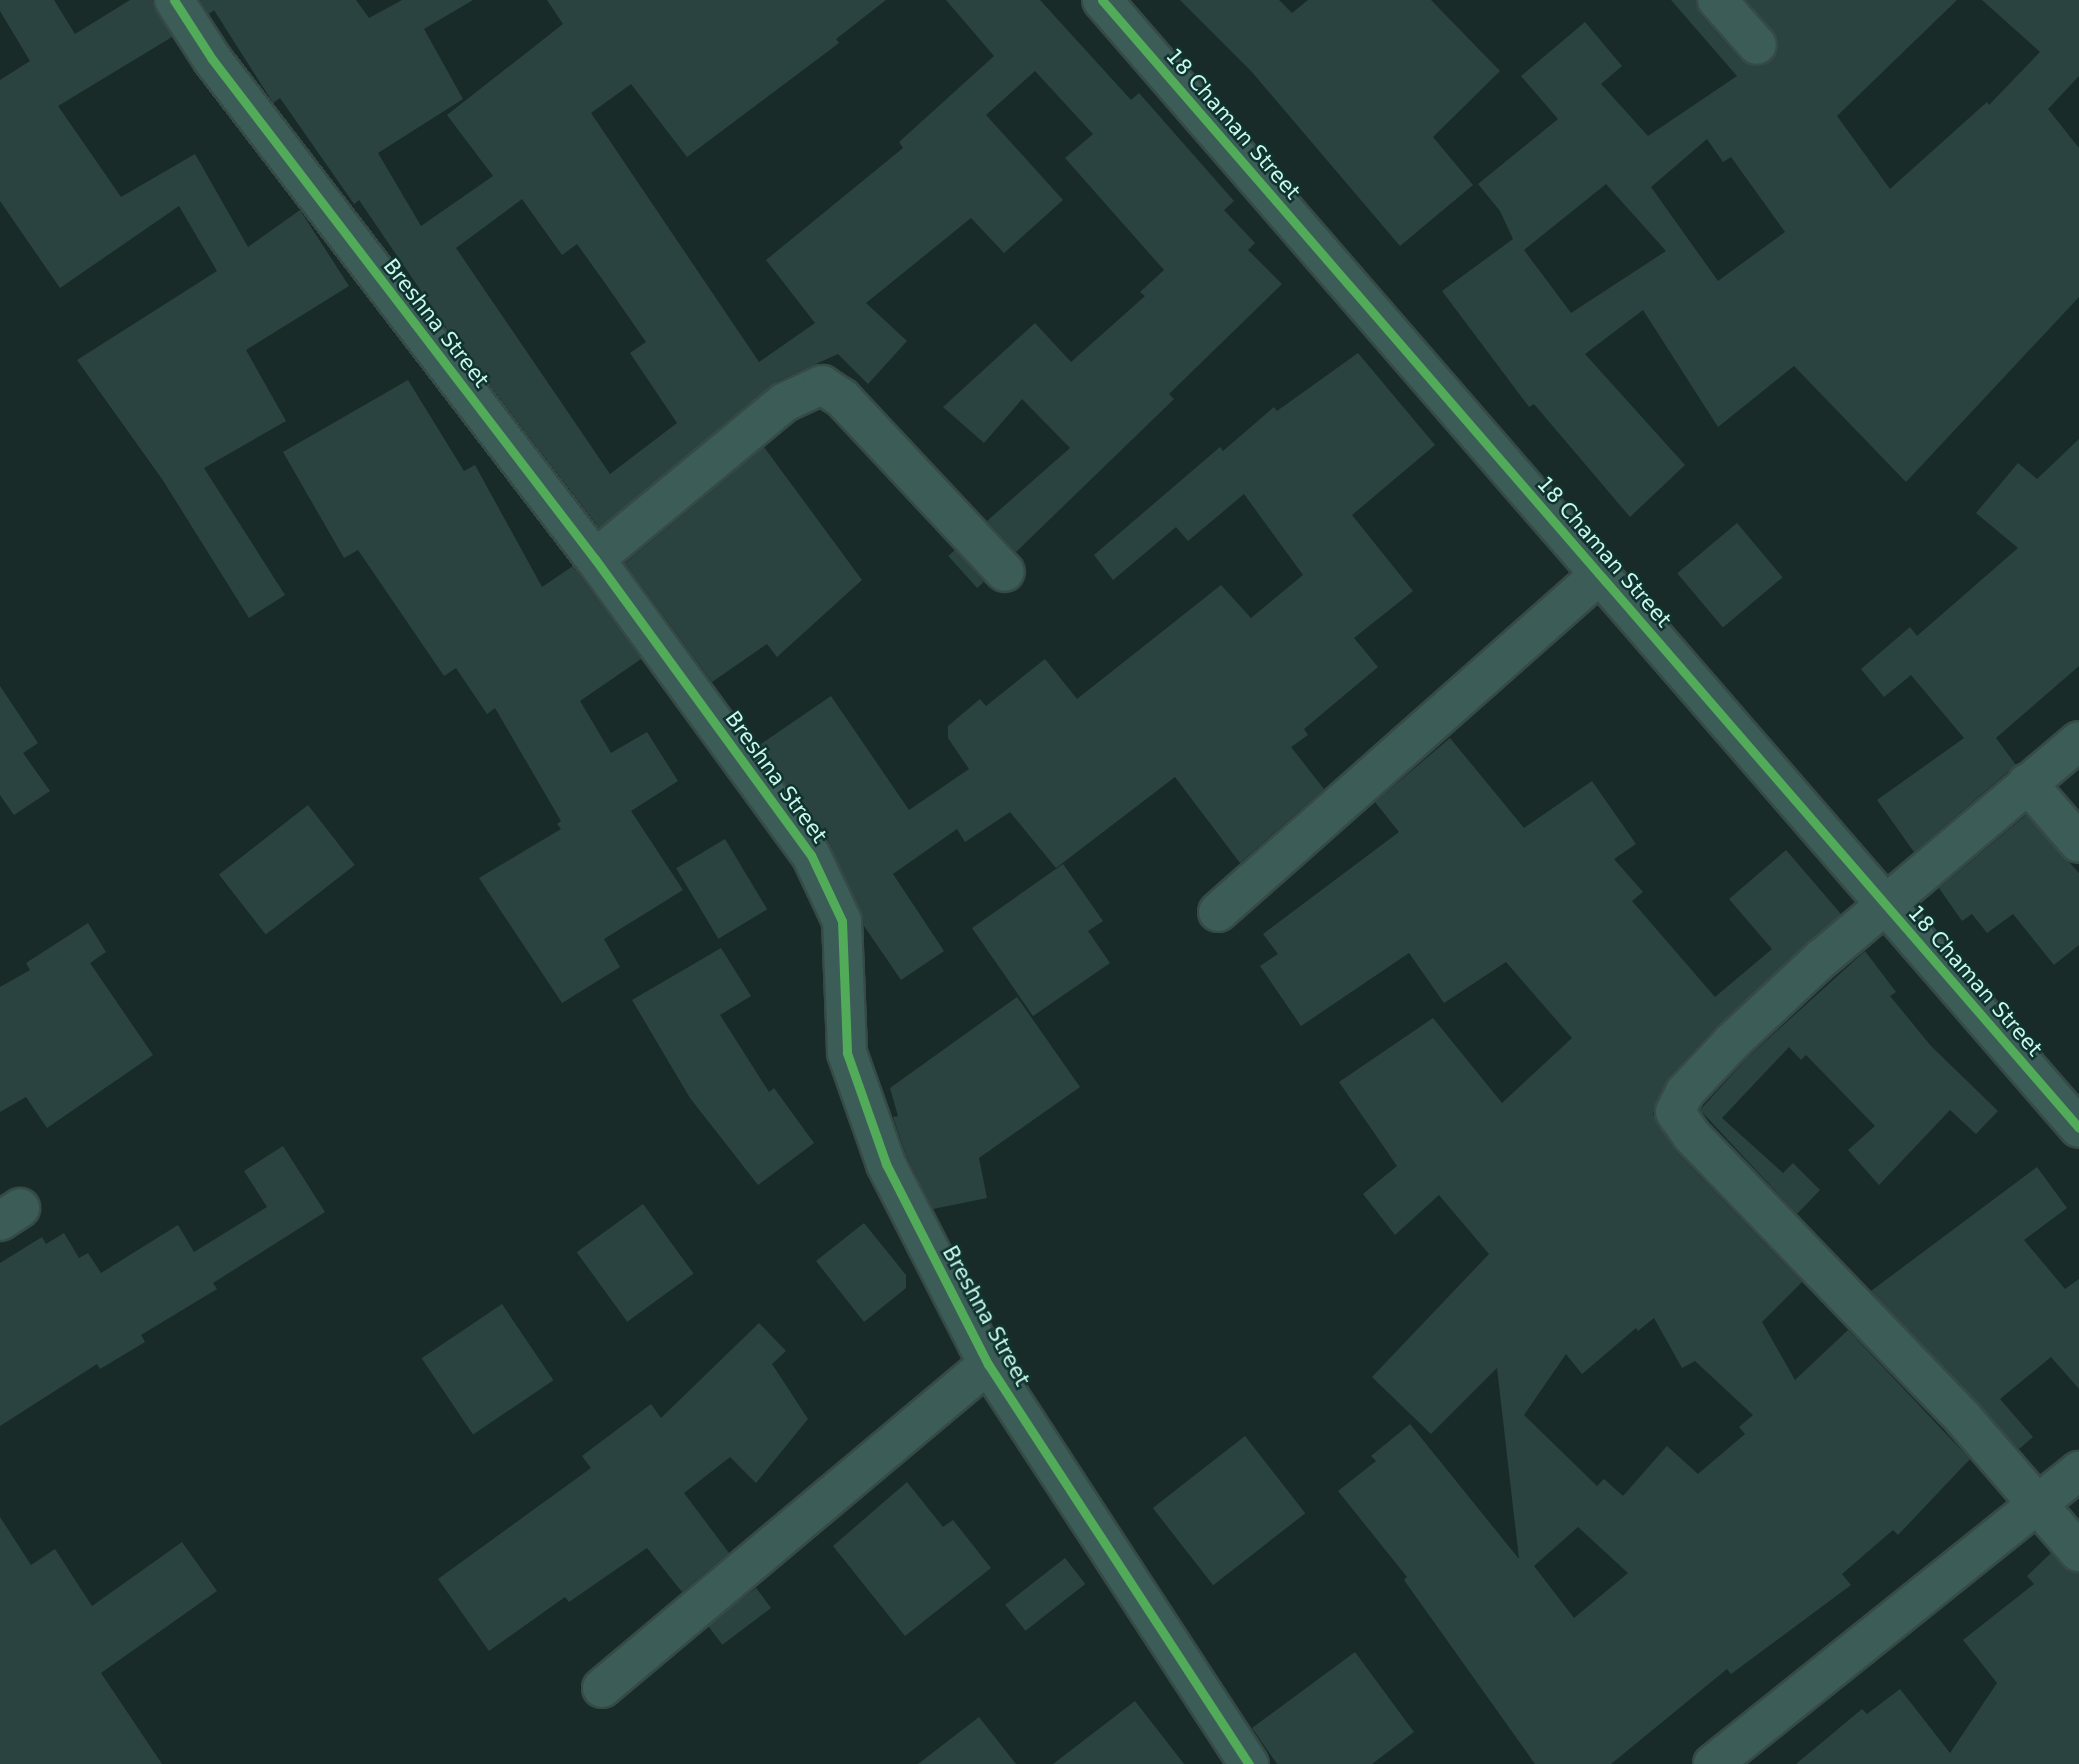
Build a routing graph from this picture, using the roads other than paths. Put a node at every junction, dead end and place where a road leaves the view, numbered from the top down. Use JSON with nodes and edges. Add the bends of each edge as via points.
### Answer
{"nodes":[{"id":1,"x":174,"y":0,"type":"edge"},
{"id":2,"x":1102,"y":0,"type":"edge"},
{"id":3,"x":1717,"y":0,"type":"edge"},
{"id":4,"x":1758,"y":45,"type":"dead end"},
{"id":5,"x":595,"y":559,"type":"junction"},
{"id":6,"x":1005,"y":572,"type":"dead end"},
{"id":7,"x":1600,"y":574,"type":"junction"},
{"id":8,"x":2079,"y":740,"type":"edge"},
{"id":9,"x":2026,"y":783,"type":"junction"},
{"id":10,"x":2079,"y":843,"type":"edge"},
{"id":11,"x":1884,"y":903,"type":"junction"},
{"id":12,"x":1218,"y":912,"type":"dead end"},
{"id":13,"x":2079,"y":1128,"type":"edge"},
{"id":14,"x":988,"y":1364,"type":"junction"},
{"id":15,"x":2079,"y":1471,"type":"edge"},
{"id":16,"x":2035,"y":1506,"type":"junction"},
{"id":17,"x":2079,"y":1552,"type":"edge"},
{"id":18,"x":602,"y":1688,"type":"dead end"},
{"id":19,"x":1249,"y":1764,"type":"edge"},
{"id":20,"x":1713,"y":1764,"type":"edge"}],
"edges":[{"from":1,"to":5,"type":"street","name":"Breshna Street","via":[[220,71]]},
{"from":2,"to":7,"type":"street","name":"18 Chaman Street"},
{"from":3,"to":4,"type":"street"},
{"from":5,"to":6,"type":"street","via":[[785,402],[822,385],[842,398]]},
{"from":5,"to":14,"type":"street","name":"Breshna Street","via":[[811,855],[842,921],[847,1053],[886,1164]]},
{"from":7,"to":11,"type":"street","name":"18 Chaman Street"},
{"from":7,"to":12,"type":"street"},
{"from":8,"to":9,"type":"street"},
{"from":9,"to":10,"type":"street"},
{"from":9,"to":11,"type":"street"},
{"from":11,"to":13,"type":"street","name":"18 Chaman Street"},
{"from":11,"to":16,"type":"street","via":[[1732,1042],[1685,1092],[1675,1112],[1691,1135],[1964,1419]]},
{"from":14,"to":18,"type":"street"},
{"from":14,"to":19,"type":"street","name":"Breshna Street"},
{"from":15,"to":16,"type":"street"},
{"from":16,"to":17,"type":"street"},
{"from":16,"to":20,"type":"street"}]}
